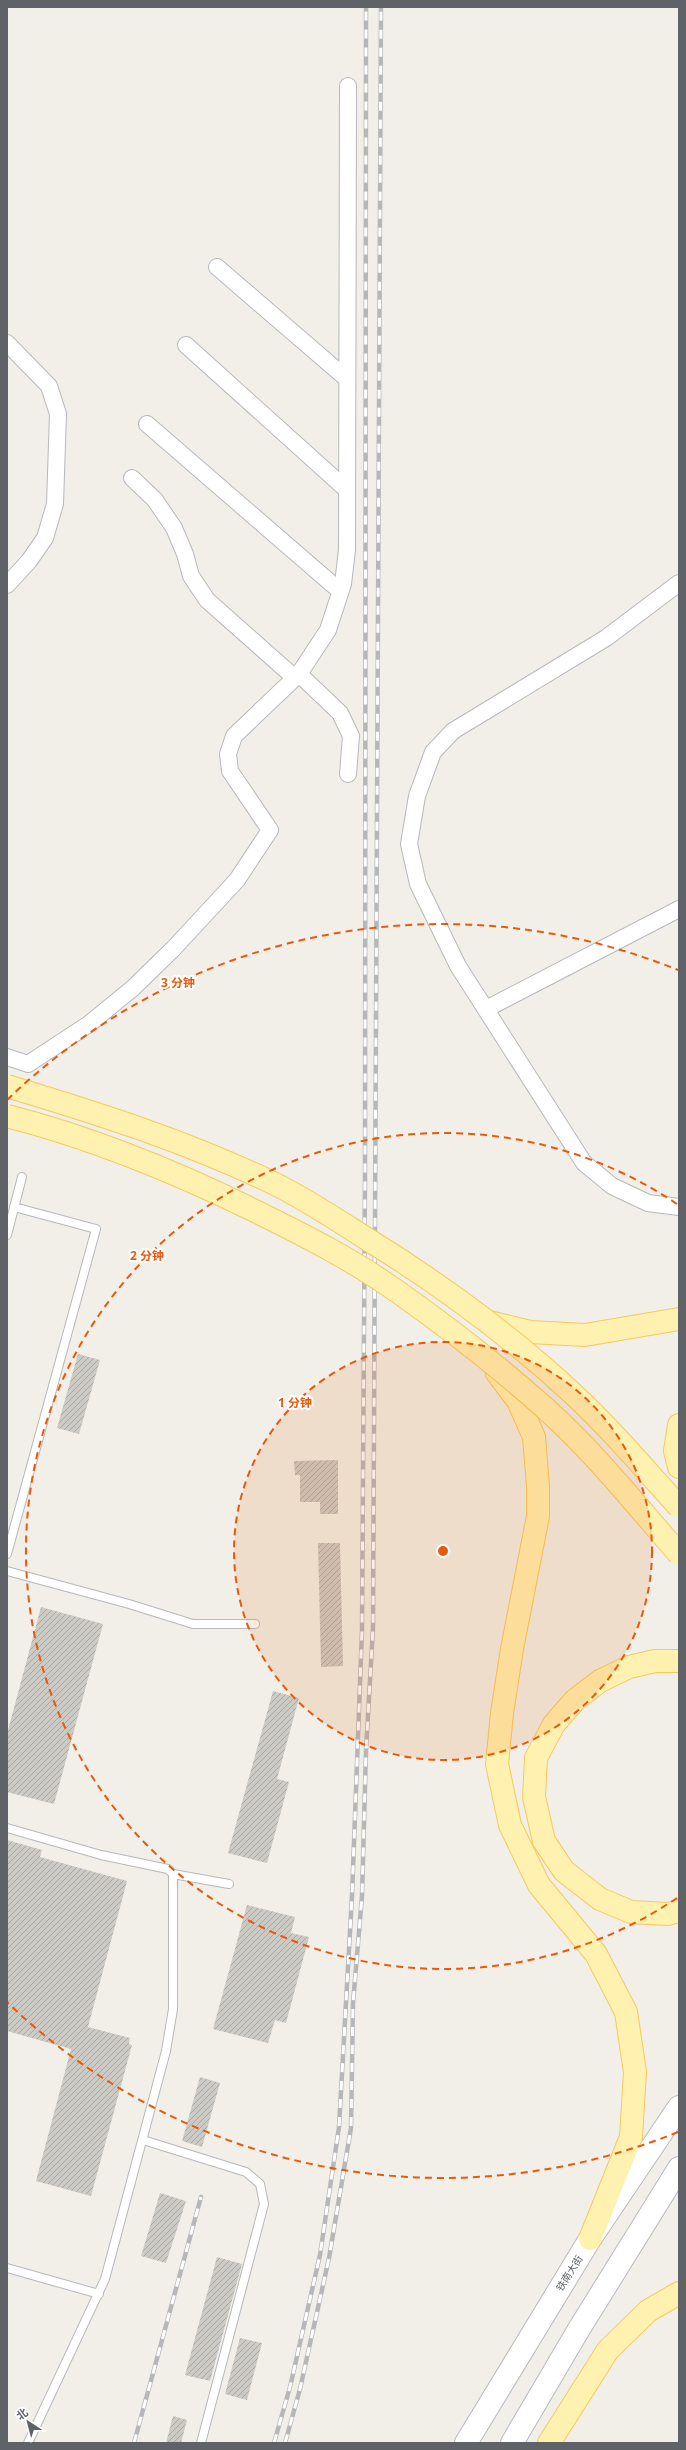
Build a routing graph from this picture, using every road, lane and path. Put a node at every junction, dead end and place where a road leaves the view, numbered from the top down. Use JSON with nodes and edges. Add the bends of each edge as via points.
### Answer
{"nodes":[{"id":1,"x":348,"y":86,"type":"dead end"},
{"id":2,"x":217,"y":267,"type":"dead end"},
{"id":3,"x":7,"y":344,"type":"edge"},
{"id":4,"x":186,"y":345,"type":"dead end"},
{"id":5,"x":347,"y":379,"type":"junction"},
{"id":6,"x":147,"y":424,"type":"dead end"},
{"id":7,"x":132,"y":478,"type":"dead end"},
{"id":8,"x":347,"y":490,"type":"junction"},
{"id":9,"x":679,"y":583,"type":"edge"},
{"id":10,"x":7,"y":585,"type":"edge"},
{"id":11,"x":340,"y":591,"type":"junction"},
{"id":12,"x":297,"y":676,"type":"junction"},
{"id":13,"x":348,"y":774,"type":"dead end"},
{"id":14,"x":679,"y":909,"type":"edge"},
{"id":15,"x":486,"y":1009,"type":"junction"},
{"id":16,"x":7,"y":1058,"type":"edge"},
{"id":17,"x":7,"y":1086,"type":"edge"},
{"id":18,"x":7,"y":1116,"type":"edge"},
{"id":19,"x":22,"y":1177,"type":"dead end"},
{"id":20,"x":14,"y":1207,"type":"junction"},
{"id":21,"x":679,"y":1207,"type":"edge"},
{"id":22,"x":7,"y":1236,"type":"edge"},
{"id":23,"x":679,"y":1319,"type":"edge"},
{"id":24,"x":489,"y":1322,"type":"junction"},
{"id":25,"x":487,"y":1361,"type":"junction"},
{"id":26,"x":679,"y":1425,"type":"edge"},
{"id":27,"x":679,"y":1467,"type":"edge"},
{"id":28,"x":679,"y":1507,"type":"edge"},
{"id":29,"x":7,"y":1554,"type":"edge"},
{"id":30,"x":679,"y":1554,"type":"edge"},
{"id":31,"x":7,"y":1571,"type":"edge"},
{"id":32,"x":255,"y":1624,"type":"dead end"},
{"id":33,"x":679,"y":1661,"type":"edge"},
{"id":34,"x":7,"y":1828,"type":"edge"},
{"id":35,"x":173,"y":1874,"type":"junction"},
{"id":36,"x":229,"y":1884,"type":"dead end"},
{"id":37,"x":679,"y":1911,"type":"edge"},
{"id":38,"x":679,"y":2107,"type":"edge"},
{"id":39,"x":142,"y":2140,"type":"junction"},
{"id":40,"x":679,"y":2168,"type":"edge"},
{"id":41,"x":590,"y":2239,"type":"junction"},
{"id":42,"x":7,"y":2268,"type":"edge"},
{"id":43,"x":679,"y":2293,"type":"edge"},
{"id":44,"x":99,"y":2294,"type":"junction"},
{"id":45,"x":28,"y":2443,"type":"edge"},
{"id":46,"x":201,"y":2443,"type":"edge"},
{"id":47,"x":466,"y":2443,"type":"edge"},
{"id":48,"x":512,"y":2443,"type":"edge"},
{"id":49,"x":549,"y":2443,"type":"edge"}],
"edges":[{"from":1,"to":5,"type":"street"},
{"from":2,"to":5,"type":"street"},
{"from":3,"to":10,"type":"street","via":[[49,386],[58,414],[55,504],[45,538],[29,561]]},
{"from":4,"to":8,"type":"street"},
{"from":5,"to":8,"type":"street"},
{"from":6,"to":11,"type":"street"},
{"from":7,"to":12,"type":"street","via":[[155,500],[174,528],[191,576],[207,600]]},
{"from":8,"to":11,"type":"street","via":[[347,550]]},
{"from":9,"to":15,"type":"street","via":[[606,638],[453,731],[433,752],[417,796],[409,844],[418,884],[458,966]]},
{"from":11,"to":12,"type":"street","via":[[328,630]]},
{"from":12,"to":13,"type":"street","via":[[340,712],[350,736]]},
{"from":12,"to":16,"type":"street","via":[[234,736],[228,754],[230,771],[270,830],[237,880],[173,949],[89,1024],[28,1064]]},
{"from":14,"to":15,"type":"street"},
{"from":15,"to":21,"type":"street","via":[[584,1164],[612,1186],[648,1203]]},
{"from":17,"to":24,"type":"main road","bridge":true,"via":[[129,1124],[186,1145],[275,1184],[402,1260]]},
{"from":18,"to":25,"type":"main road","bridge":true,"via":[[79,1136],[200,1184],[316,1241],[397,1291]]},
{"from":19,"to":20,"type":"lane"},
{"from":20,"to":22,"type":"lane"},
{"from":20,"to":29,"type":"lane","via":[[96,1229]]},
{"from":23,"to":24,"type":"main road","via":[[585,1335],[530,1332]]},
{"from":24,"to":28,"type":"main road","bridge":true,"via":[[571,1392],[615,1435]]},
{"from":25,"to":30,"type":"main road","bridge":true,"via":[[546,1409],[590,1452]]},
{"from":25,"to":41,"type":"main road","via":[[518,1401],[534,1437],[538,1486],[538,1516],[502,1714],[497,1764],[500,1779],[510,1824],[540,1885],[596,1954],[626,2012],[635,2072],[631,2138]]},
{"from":26,"to":27,"type":"main road","via":[[675,1450]]},
{"from":31,"to":32,"type":"lane","via":[[193,1624]]},
{"from":33,"to":37,"type":"main road","via":[[655,1661],[629,1668],[600,1681],[575,1700],[554,1724],[536,1758],[534,1797],[544,1840],[564,1871],[600,1899],[631,1912],[668,1914]]},
{"from":34,"to":35,"type":"lane","via":[[101,1855],[168,1869]]},
{"from":35,"to":36,"type":"lane"},
{"from":35,"to":39,"type":"lane","via":[[173,2009],[166,2051]]},
{"from":38,"to":41,"type":"main road","name":"铁南大街"},
{"from":39,"to":44,"type":"lane"},
{"from":39,"to":46,"type":"lane","via":[[246,2172],[260,2184],[264,2204]]},
{"from":40,"to":48,"type":"main road"},
{"from":41,"to":47,"type":"main road","name":"铁南大街"},
{"from":42,"to":44,"type":"lane"},
{"from":43,"to":49,"type":"main road","via":[[648,2311],[608,2350]]},
{"from":44,"to":45,"type":"lane"}]}
